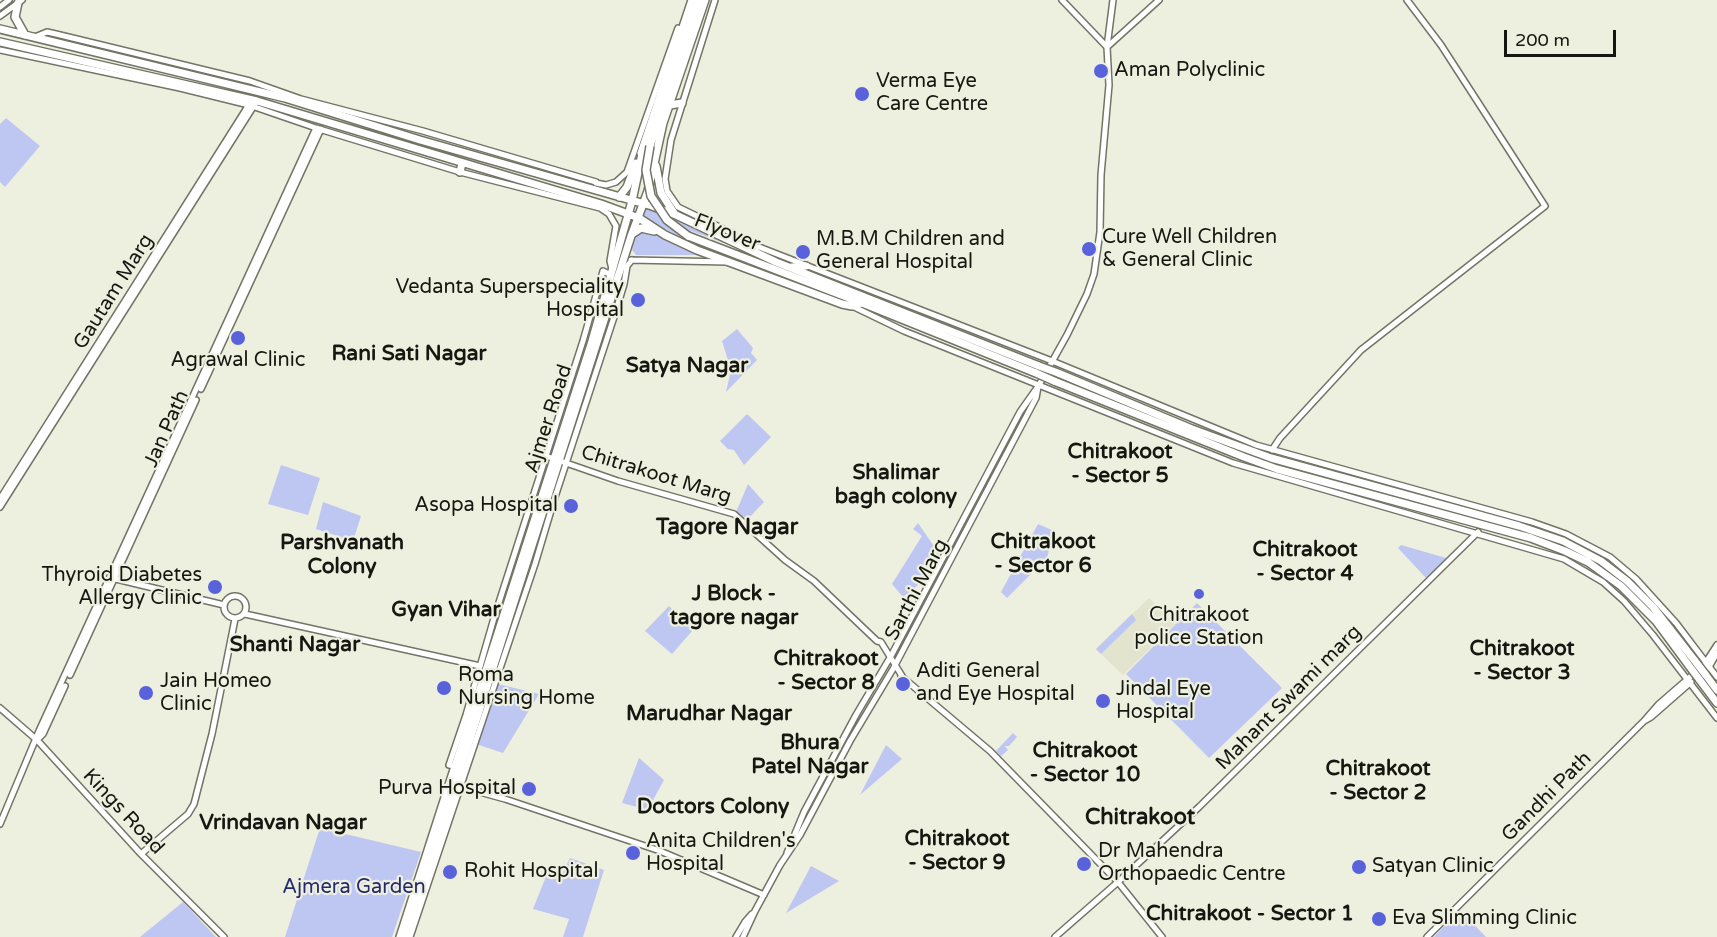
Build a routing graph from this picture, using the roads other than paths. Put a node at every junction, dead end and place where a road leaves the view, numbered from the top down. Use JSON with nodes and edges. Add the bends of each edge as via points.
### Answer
{"nodes":[{"id":1,"x":9,"y":0,"type":"edge"},
{"id":2,"x":692,"y":0,"type":"edge"},
{"id":3,"x":699,"y":0,"type":"edge"},
{"id":4,"x":705,"y":0,"type":"edge"},
{"id":5,"x":715,"y":0,"type":"edge"},
{"id":6,"x":1062,"y":0,"type":"edge"},
{"id":7,"x":1113,"y":0,"type":"edge"},
{"id":8,"x":1159,"y":0,"type":"edge"},
{"id":9,"x":1407,"y":0,"type":"edge"},
{"id":10,"x":20,"y":2,"type":"edge"},
{"id":11,"x":0,"y":7,"type":"edge"},
{"id":12,"x":0,"y":16,"type":"edge"},
{"id":13,"x":0,"y":29,"type":"edge"},
{"id":14,"x":682,"y":32,"type":"junction"},
{"id":15,"x":25,"y":35,"type":"junction"},
{"id":16,"x":35,"y":37,"type":"junction"},
{"id":17,"x":0,"y":42,"type":"edge"},
{"id":18,"x":1107,"y":47,"type":"junction"},
{"id":19,"x":0,"y":50,"type":"edge"},
{"id":20,"x":253,"y":103,"type":"junction"},
{"id":21,"x":682,"y":103,"type":"junction"},
{"id":22,"x":670,"y":105,"type":"junction"},
{"id":23,"x":318,"y":129,"type":"junction"},
{"id":24,"x":643,"y":149,"type":"junction"},
{"id":25,"x":655,"y":160,"type":"junction"},
{"id":26,"x":462,"y":163,"type":"junction"},
{"id":27,"x":460,"y":172,"type":"junction"},
{"id":28,"x":596,"y":182,"type":"junction"},
{"id":29,"x":593,"y":190,"type":"junction"},
{"id":30,"x":619,"y":197,"type":"junction"},
{"id":31,"x":632,"y":201,"type":"junction"},
{"id":32,"x":644,"y":204,"type":"junction"},
{"id":33,"x":610,"y":210,"type":"junction"},
{"id":34,"x":628,"y":213,"type":"junction"},
{"id":35,"x":676,"y":215,"type":"junction"},
{"id":36,"x":639,"y":218,"type":"junction"},
{"id":37,"x":665,"y":235,"type":"junction"},
{"id":38,"x":631,"y":236,"type":"junction"},
{"id":39,"x":735,"y":242,"type":"junction"},
{"id":40,"x":748,"y":249,"type":"junction"},
{"id":41,"x":632,"y":260,"type":"junction"},
{"id":42,"x":623,"y":262,"type":"junction"},
{"id":43,"x":734,"y":262,"type":"junction"},
{"id":44,"x":806,"y":266,"type":"junction"},
{"id":45,"x":789,"y":267,"type":"junction"},
{"id":46,"x":612,"y":273,"type":"junction"},
{"id":47,"x":862,"y":303,"type":"junction"},
{"id":48,"x":852,"y":306,"type":"junction"},
{"id":49,"x":1052,"y":362,"type":"junction"},
{"id":50,"x":1038,"y":369,"type":"junction"},
{"id":51,"x":1039,"y":385,"type":"junction"},
{"id":52,"x":553,"y":433,"type":"junction"},
{"id":53,"x":561,"y":436,"type":"junction"},
{"id":54,"x":1272,"y":450,"type":"junction"},
{"id":55,"x":556,"y":460,"type":"junction"},
{"id":56,"x":0,"y":500,"type":"edge"},
{"id":57,"x":0,"y":507,"type":"edge"},
{"id":58,"x":1478,"y":532,"type":"junction"},
{"id":59,"x":113,"y":578,"type":"junction"},
{"id":60,"x":224,"y":605,"type":"junction"},
{"id":61,"x":245,"y":614,"type":"junction"},
{"id":62,"x":235,"y":619,"type":"junction"},
{"id":63,"x":1717,"y":645,"type":"edge"},
{"id":64,"x":1717,"y":653,"type":"edge"},
{"id":65,"x":889,"y":658,"type":"junction"},
{"id":66,"x":1707,"y":665,"type":"junction"},
{"id":67,"x":480,"y":666,"type":"junction"},
{"id":68,"x":893,"y":667,"type":"junction"},
{"id":69,"x":1702,"y":677,"type":"junction"},
{"id":70,"x":1717,"y":677,"type":"edge"},
{"id":71,"x":1689,"y":681,"type":"junction"},
{"id":72,"x":1717,"y":690,"type":"edge"},
{"id":73,"x":1717,"y":703,"type":"edge"},
{"id":74,"x":0,"y":708,"type":"edge"},
{"id":75,"x":856,"y":715,"type":"junction"},
{"id":76,"x":1717,"y":718,"type":"edge"},
{"id":77,"x":862,"y":720,"type":"junction"},
{"id":78,"x":37,"y":740,"type":"junction"},
{"id":79,"x":452,"y":765,"type":"junction"},
{"id":80,"x":456,"y":785,"type":"junction"},
{"id":81,"x":807,"y":813,"type":"junction"},
{"id":82,"x":0,"y":824,"type":"edge"},
{"id":83,"x":141,"y":854,"type":"junction"},
{"id":84,"x":1118,"y":882,"type":"junction"},
{"id":85,"x":764,"y":895,"type":"junction"},
{"id":86,"x":755,"y":911,"type":"junction"},
{"id":87,"x":224,"y":937,"type":"edge"},
{"id":88,"x":400,"y":937,"type":"edge"},
{"id":89,"x":408,"y":937,"type":"edge"},
{"id":90,"x":736,"y":937,"type":"edge"},
{"id":91,"x":743,"y":937,"type":"edge"},
{"id":92,"x":1055,"y":937,"type":"edge"},
{"id":93,"x":1162,"y":937,"type":"edge"},
{"id":94,"x":1427,"y":937,"type":"edge"}],
"edges":[{"from":1,"to":11,"type":"street"},
{"from":2,"to":14,"type":"highway"},
{"from":3,"to":47,"type":"highway","name":"Flyover","bridge":true,"via":[[650,146],[646,170],[651,196],[667,220],[688,236]]},
{"from":4,"to":22,"type":"highway","name":"Ajmer Road"},
{"from":5,"to":21,"type":"street"},
{"from":6,"to":18,"type":"street"},
{"from":7,"to":18,"type":"street"},
{"from":8,"to":18,"type":"street"},
{"from":9,"to":54,"type":"street","via":[[1441,45],[1545,206],[1361,350]]},
{"from":10,"to":12,"type":"street"},
{"from":10,"to":15,"type":"highway","via":[[15,17]]},
{"from":13,"to":15,"type":"highway"},
{"from":14,"to":24,"type":"highway"},
{"from":14,"to":28,"type":"street","via":[[678,28],[627,172],[616,182]]},
{"from":15,"to":16,"type":"highway"},
{"from":16,"to":28,"type":"street","via":[[47,32],[250,81]]},
{"from":16,"to":29,"type":"highway","via":[[285,98]]},
{"from":17,"to":20,"type":"highway"},
{"from":18,"to":49,"type":"street","via":[[1109,85],[1095,265],[1079,313]]},
{"from":19,"to":20,"type":"street"},
{"from":20,"to":23,"type":"street"},
{"from":20,"to":26,"type":"highway"},
{"from":20,"to":56,"type":"street","name":"Gautam Marg"},
{"from":20,"to":57,"type":"street"},
{"from":21,"to":22,"type":"highway"},
{"from":21,"to":39,"type":"street","via":[[667,161],[667,191],[678,207],[732,233]]},
{"from":22,"to":25,"type":"highway","name":"Ajmer Road"},
{"from":23,"to":27,"type":"street"},
{"from":23,"to":59,"type":"street","name":"Jan Path"},
{"from":24,"to":30,"type":"highway","via":[[631,181]]},
{"from":24,"to":31,"type":"highway","name":"Ajmer Road"},
{"from":25,"to":32,"type":"highway","name":"Ajmer Road"},
{"from":25,"to":35,"type":"highway","via":[[661,193]]},
{"from":26,"to":27,"type":"highway"},
{"from":26,"to":33,"type":"highway"},
{"from":27,"to":33,"type":"street"},
{"from":28,"to":29,"type":"street"},
{"from":29,"to":30,"type":"highway"},
{"from":30,"to":31,"type":"highway"},
{"from":31,"to":32,"type":"highway"},
{"from":31,"to":34,"type":"highway","name":"Ajmer Road"},
{"from":32,"to":35,"type":"highway"},
{"from":32,"to":36,"type":"highway","name":"Ajmer Road"},
{"from":33,"to":34,"type":"highway"},
{"from":33,"to":46,"type":"street","via":[[616,226],[609,261]]},
{"from":34,"to":36,"type":"highway"},
{"from":34,"to":46,"type":"highway","name":"Ajmer Road"},
{"from":35,"to":39,"type":"highway"},
{"from":36,"to":37,"type":"highway"},
{"from":36,"to":38,"type":"highway","name":"Ajmer Road"},
{"from":37,"to":38,"type":"highway","via":[[641,228]]},
{"from":37,"to":43,"type":"highway"},
{"from":38,"to":42,"type":"highway","name":"Ajmer Road"},
{"from":39,"to":40,"type":"highway"},
{"from":40,"to":44,"type":"street","via":[[759,247]]},
{"from":40,"to":45,"type":"highway"},
{"from":41,"to":42,"type":"street"},
{"from":41,"to":43,"type":"street"},
{"from":41,"to":55,"type":"street","via":[[615,314]]},
{"from":42,"to":55,"type":"highway","name":"Ajmer Road"},
{"from":43,"to":48,"type":"highway"},
{"from":44,"to":45,"type":"highway"},
{"from":44,"to":49,"type":"street"},
{"from":45,"to":50,"type":"highway"},
{"from":46,"to":52,"type":"street","via":[[603,271]]},
{"from":46,"to":53,"type":"highway","name":"Ajmer Road"},
{"from":47,"to":48,"type":"highway"},
{"from":47,"to":50,"type":"highway","name":"Flyover"},
{"from":48,"to":51,"type":"street"},
{"from":49,"to":51,"type":"street"},
{"from":49,"to":54,"type":"street"},
{"from":50,"to":69,"type":"highway","bridge":true,"via":[[1277,469],[1531,538],[1565,551],[1621,586]]},
{"from":51,"to":58,"type":"street","via":[[1249,468]]},
{"from":51,"to":65,"type":"street","name":"Sarthi Marg","via":[[1020,412]]},
{"from":51,"to":68,"type":"street","name":"Sarthi Marg","via":[[1036,398]]},
{"from":52,"to":53,"type":"street"},
{"from":52,"to":55,"type":"street"},
{"from":53,"to":55,"type":"highway","name":"Ajmer Road"},
{"from":54,"to":66,"type":"street","via":[[1532,522],[1578,540],[1618,563],[1636,579]]},
{"from":55,"to":65,"type":"street","name":"Chitrakoot Marg","via":[[734,514],[838,602]]},
{"from":55,"to":67,"type":"street"},
{"from":55,"to":79,"type":"highway","name":"Ajmer Road"},
{"from":55,"to":80,"type":"highway","name":"Ajmer Road"},
{"from":58,"to":71,"type":"street","via":[[1564,559],[1603,582],[1624,601]]},
{"from":58,"to":84,"type":"street","name":"Mahant Swami marg"},
{"from":59,"to":60,"type":"street"},
{"from":59,"to":78,"type":"street","name":"Jan Path"},
{"from":60,"to":61,"type":"street","via":[[232,597],[241,597],[246,604]]},
{"from":60,"to":62,"type":"street","via":[[226,615]]},
{"from":61,"to":62,"type":"street"},
{"from":61,"to":67,"type":"street"},
{"from":62,"to":83,"type":"street","via":[[194,804],[188,814]]},
{"from":63,"to":66,"type":"street"},
{"from":64,"to":66,"type":"street"},
{"from":65,"to":68,"type":"street","name":"Chitrakoot Marg"},
{"from":65,"to":75,"type":"street","name":"Sarthi Marg"},
{"from":66,"to":70,"type":"street"},
{"from":66,"to":71,"type":"street","name":"Gandhi Path"},
{"from":67,"to":79,"type":"street"},
{"from":68,"to":77,"type":"street","name":"Sarthi Marg"},
{"from":68,"to":84,"type":"street","via":[[990,751]]},
{"from":69,"to":72,"type":"highway"},
{"from":69,"to":73,"type":"highway"},
{"from":71,"to":76,"type":"street"},
{"from":71,"to":94,"type":"street","name":"Gandhi Path","via":[[1659,704]]},
{"from":74,"to":78,"type":"street","name":"Kings Road"},
{"from":75,"to":77,"type":"street"},
{"from":75,"to":81,"type":"street","name":"Sarthi Marg"},
{"from":77,"to":81,"type":"street","name":"Sarthi Marg"},
{"from":78,"to":82,"type":"street","name":"Jan Path"},
{"from":78,"to":83,"type":"street","name":"Kings Road"},
{"from":79,"to":80,"type":"highway","name":"Ajmer Road"},
{"from":80,"to":85,"type":"street","via":[[660,851]]},
{"from":80,"to":88,"type":"highway","name":"Ajmer Road"},
{"from":80,"to":89,"type":"highway","name":"Ajmer Road"},
{"from":81,"to":85,"type":"street","name":"Sarthi Marg"},
{"from":83,"to":87,"type":"street","name":"Kings Road"},
{"from":84,"to":92,"type":"street"},
{"from":84,"to":93,"type":"street"},
{"from":85,"to":86,"type":"street","name":"Sarthi Marg"},
{"from":86,"to":90,"type":"street"},
{"from":86,"to":91,"type":"street","name":"Sarthi Marg"}]}
